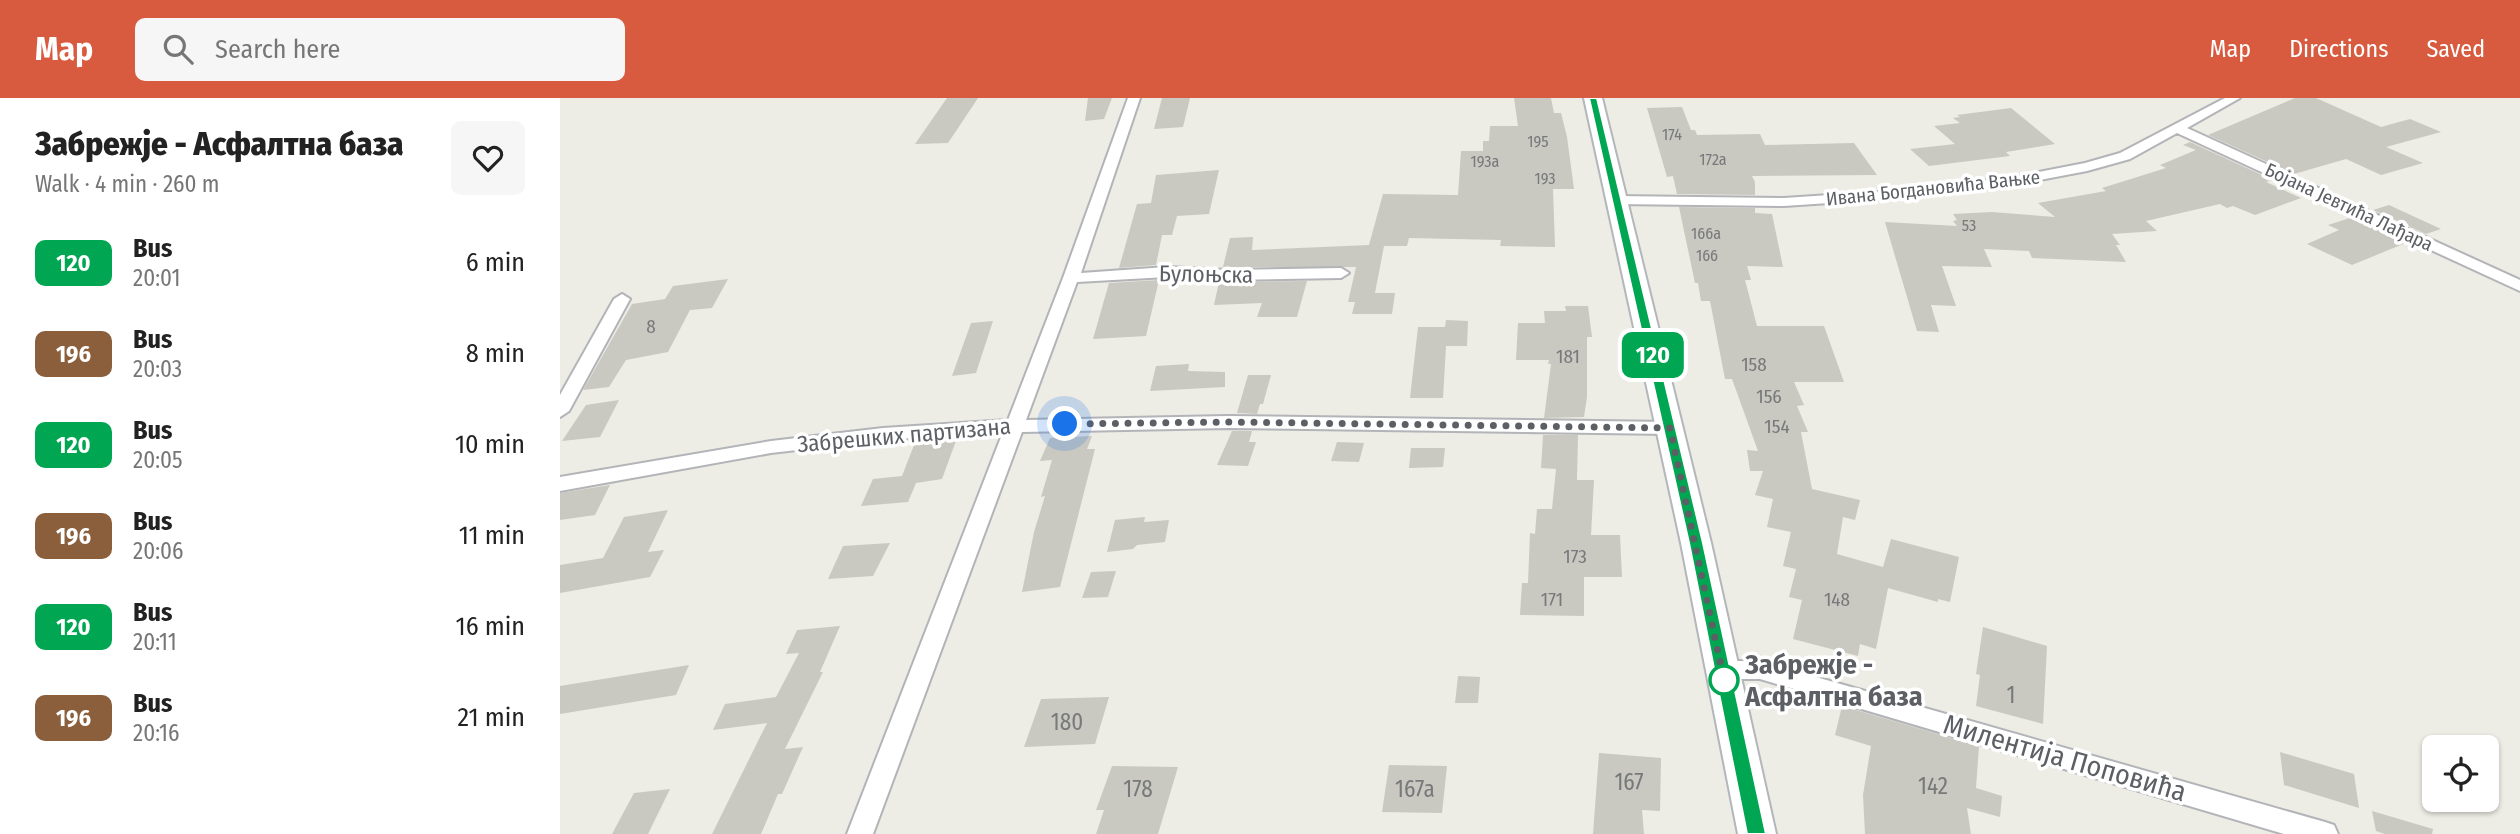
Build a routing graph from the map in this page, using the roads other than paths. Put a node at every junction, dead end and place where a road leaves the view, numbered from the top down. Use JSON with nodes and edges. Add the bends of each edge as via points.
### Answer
{"nodes":[{"id":1,"x":1134,"y":98,"type":"edge"},
{"id":2,"x":1593,"y":98,"type":"edge"},
{"id":3,"x":2234,"y":98,"type":"edge"},
{"id":4,"x":2178,"y":129,"type":"junction"},
{"id":5,"x":1615,"y":200,"type":"junction"},
{"id":6,"x":1341,"y":273,"type":"dead end"},
{"id":7,"x":1071,"y":278,"type":"junction"},
{"id":8,"x":2520,"y":286,"type":"edge"},
{"id":9,"x":622,"y":299,"type":"dead end"},
{"id":10,"x":560,"y":411,"type":"edge"},
{"id":11,"x":1012,"y":426,"type":"junction"},
{"id":12,"x":1670,"y":428,"type":"junction"},
{"id":13,"x":560,"y":484,"type":"edge"},
{"id":14,"x":1722,"y":670,"type":"junction"},
{"id":15,"x":860,"y":834,"type":"edge"},
{"id":16,"x":1756,"y":834,"type":"edge"},
{"id":17,"x":2325,"y":834,"type":"edge"}],
"edges":[{"from":1,"to":7,"type":"street"},
{"from":2,"to":5,"type":"street"},
{"from":3,"to":4,"type":"street","name":"Ивана Богдановића Вањке"},
{"from":4,"to":5,"type":"street","name":"Ивана Богдановића Вањке","via":[[2125,156],[2087,167],[1968,188],[1784,202]]},
{"from":4,"to":8,"type":"street","name":"Бојана Јевтића Лађара"},
{"from":5,"to":12,"type":"street"},
{"from":6,"to":7,"type":"street","name":"Булоњска","via":[[1167,271]]},
{"from":7,"to":11,"type":"street"},
{"from":9,"to":10,"type":"street"},
{"from":11,"to":12,"type":"street","name":"Забрешких партизана","via":[[1228,422]]},
{"from":11,"to":13,"type":"street","name":"Забрешких партизана","via":[[771,447]]},
{"from":11,"to":15,"type":"street"},
{"from":12,"to":14,"type":"street"},
{"from":14,"to":16,"type":"street"},
{"from":14,"to":17,"type":"street","name":"Милентија Поповића","via":[[1760,670]]}]}
